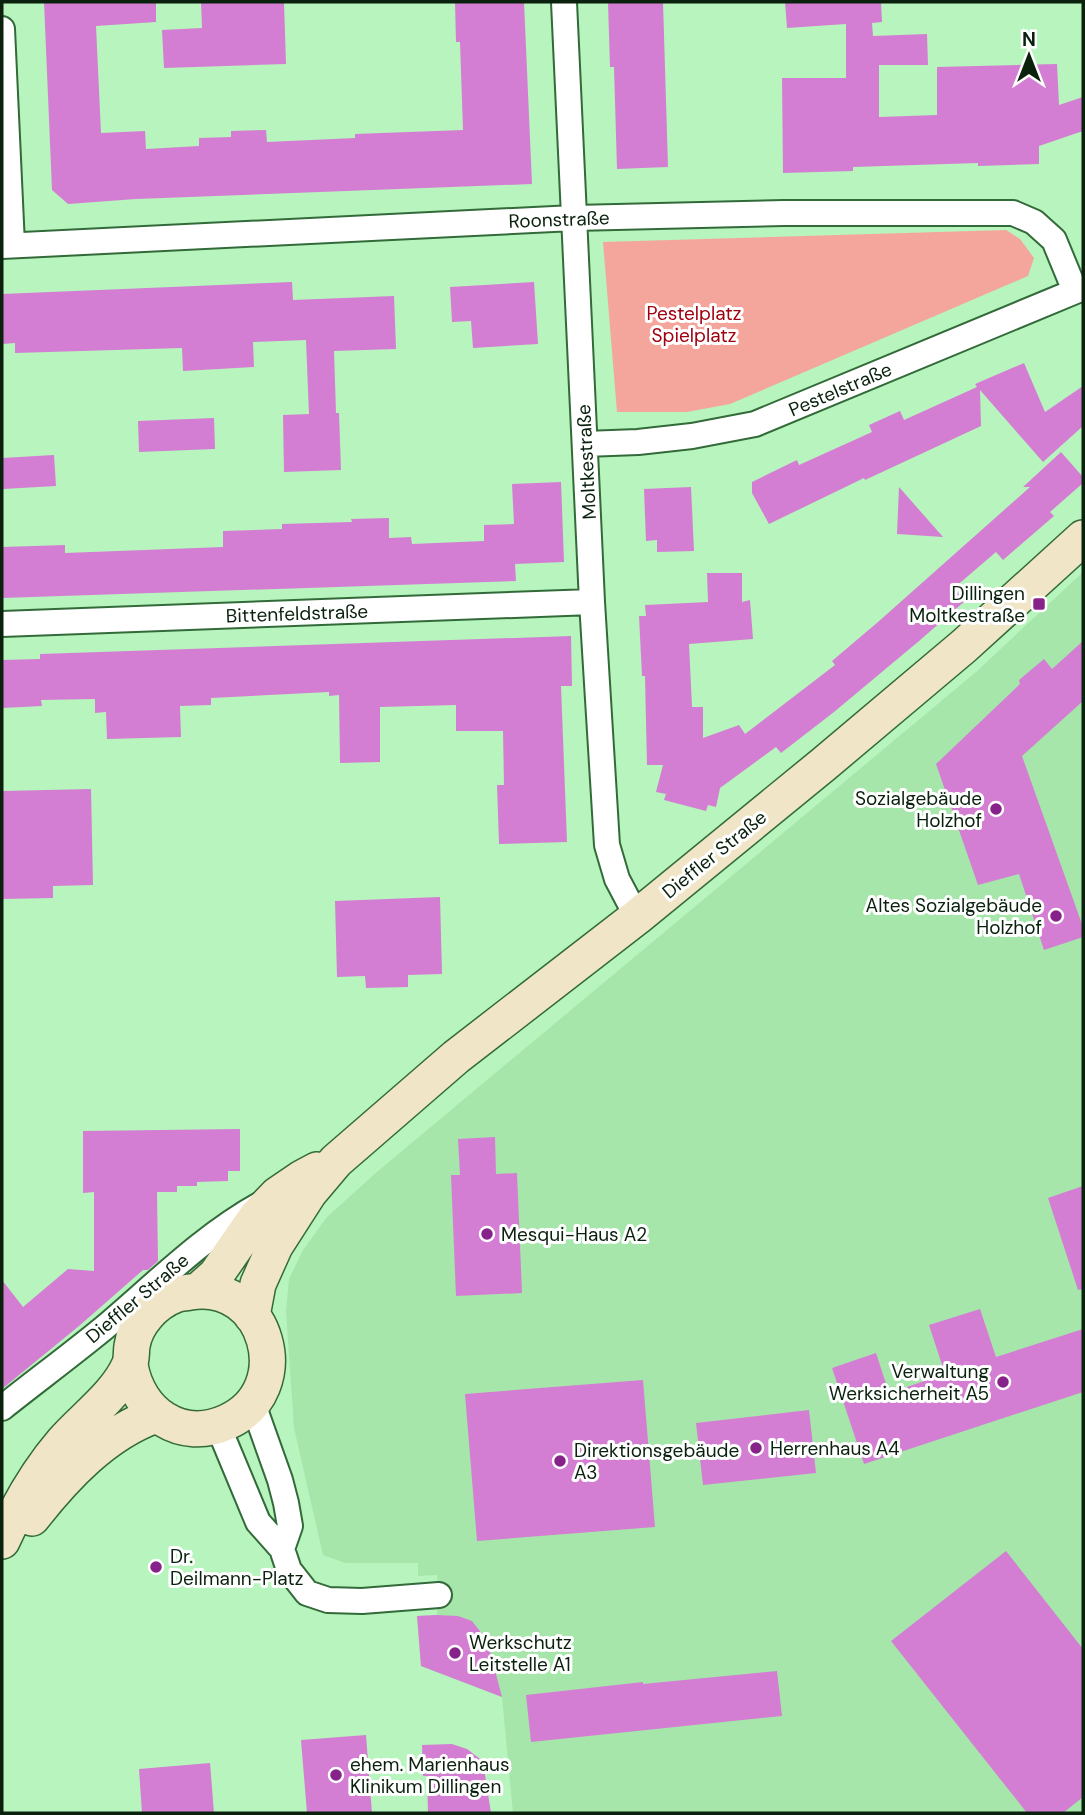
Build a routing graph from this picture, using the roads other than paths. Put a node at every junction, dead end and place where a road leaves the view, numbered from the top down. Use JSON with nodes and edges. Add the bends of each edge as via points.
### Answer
{"nodes":[{"id":1,"x":564,"y":2,"type":"edge"},
{"id":2,"x":2,"y":29,"type":"edge"},
{"id":3,"x":574,"y":218,"type":"junction"},
{"id":4,"x":7,"y":245,"type":"edge"},
{"id":5,"x":1079,"y":290,"type":"edge"},
{"id":6,"x":585,"y":444,"type":"junction"},
{"id":7,"x":1083,"y":538,"type":"edge"},
{"id":8,"x":592,"y":601,"type":"junction"},
{"id":9,"x":2,"y":624,"type":"edge"},
{"id":10,"x":637,"y":917,"type":"junction"},
{"id":11,"x":336,"y":1161,"type":"junction"},
{"id":12,"x":278,"y":1195,"type":"junction"},
{"id":13,"x":198,"y":1291,"type":"junction"},
{"id":14,"x":252,"y":1316,"type":"junction"},
{"id":15,"x":130,"y":1365,"type":"junction"},
{"id":16,"x":253,"y":1404,"type":"junction"},
{"id":17,"x":2,"y":1408,"type":"edge"},
{"id":18,"x":156,"y":1415,"type":"junction"},
{"id":19,"x":218,"y":1426,"type":"junction"},
{"id":20,"x":7,"y":1535,"type":"edge"},
{"id":21,"x":282,"y":1549,"type":"junction"},
{"id":22,"x":439,"y":1595,"type":"dead end"}],
"edges":[{"from":1,"to":3,"type":"street","name":"Moltkestraße"},
{"from":2,"to":4,"type":"street"},
{"from":3,"to":4,"type":"street","name":"Roonstraße"},
{"from":3,"to":5,"type":"street","name":"Roonstraße","via":[[1013,213],[1034,222],[1054,240]]},
{"from":3,"to":6,"type":"street","name":"Moltkestraße"},
{"from":5,"to":6,"type":"street","name":"Pestelstraße","via":[[755,424],[679,438]]},
{"from":6,"to":8,"type":"street","name":"Moltkestraße"},
{"from":7,"to":10,"type":"main road","name":"Dieffler Straße","via":[[964,646]]},
{"from":8,"to":9,"type":"street","name":"Bittenfeldstraße"},
{"from":8,"to":10,"type":"street","name":"Moltkestraße","via":[[607,845],[617,879]]},
{"from":10,"to":11,"type":"main road","name":"Dieffler Straße","via":[[456,1057]]},
{"from":11,"to":12,"type":"main road","name":"Dieffler Straße"},
{"from":11,"to":14,"type":"main road","name":"Dieffler Straße","via":[[309,1193],[275,1247],[258,1284]]},
{"from":12,"to":13,"type":"main road","name":"Dieffler Straße","via":[[257,1216],[216,1275]]},
{"from":12,"to":17,"type":"street","name":"Dieffler Straße","via":[[208,1239]]},
{"from":13,"to":14,"type":"main road","via":[[222,1295]]},
{"from":13,"to":15,"type":"main road","via":[[175,1295],[156,1306],[132,1343]]},
{"from":14,"to":16,"type":"main road","via":[[268,1350],[263,1387]]},
{"from":15,"to":18,"type":"main road","via":[[138,1392]]},
{"from":15,"to":20,"type":"main road","via":[[44,1466]]},
{"from":16,"to":19,"type":"main road"},
{"from":16,"to":21,"type":"street","via":[[286,1503],[290,1526]]},
{"from":18,"to":19,"type":"main road","via":[[182,1427]]},
{"from":18,"to":20,"type":"main road","via":[[120,1432]]},
{"from":19,"to":21,"type":"street","via":[[258,1522]]},
{"from":21,"to":22,"type":"street","via":[[289,1570],[307,1593],[328,1600]]}]}
